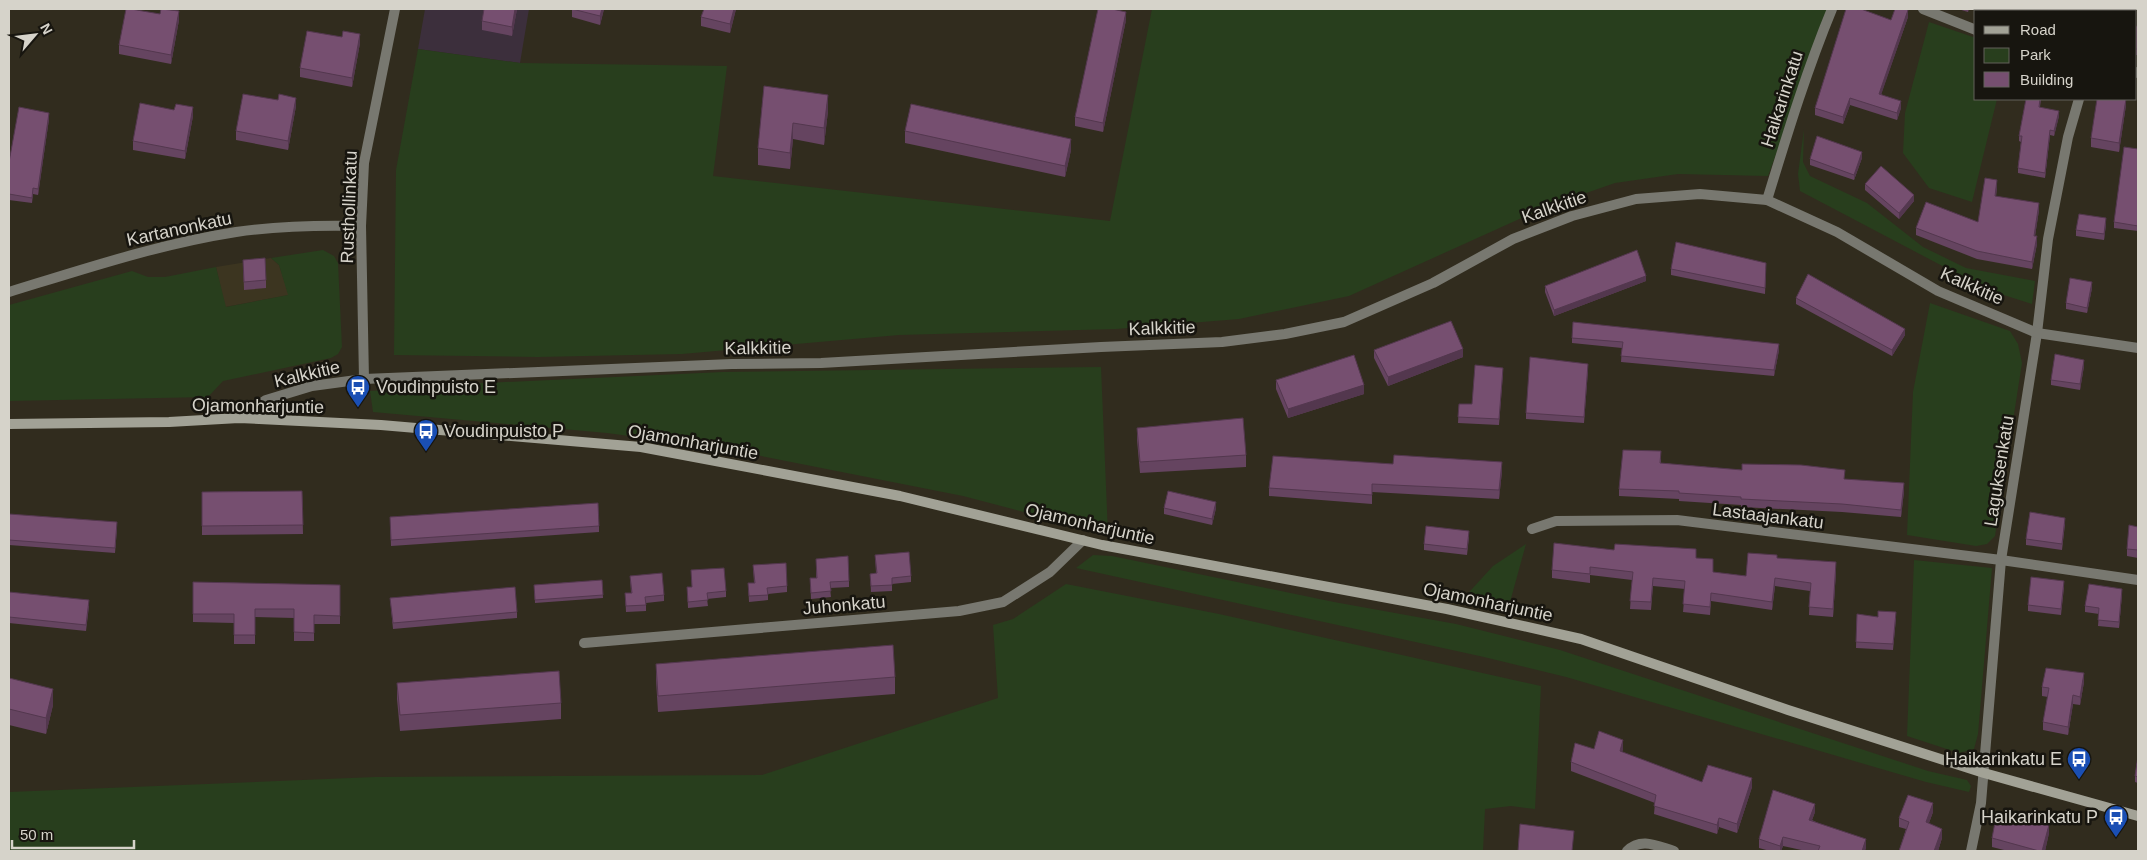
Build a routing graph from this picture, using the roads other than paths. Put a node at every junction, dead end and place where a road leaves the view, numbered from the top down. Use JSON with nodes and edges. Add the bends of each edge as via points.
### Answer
{"nodes":[{"id":1,"x":395,"y":9,"type":"edge"},
{"id":2,"x":1832,"y":9,"type":"edge"},
{"id":3,"x":1923,"y":9,"type":"edge"},
{"id":4,"x":1974,"y":29,"type":"edge"},
{"id":5,"x":2079,"y":100,"type":"edge"},
{"id":6,"x":1767,"y":200,"type":"junction"},
{"id":7,"x":362,"y":226,"type":"junction"},
{"id":8,"x":9,"y":292,"type":"edge"},
{"id":9,"x":2037,"y":332,"type":"junction"},
{"id":10,"x":2138,"y":348,"type":"edge"},
{"id":11,"x":364,"y":379,"type":"junction"},
{"id":12,"x":238,"y":418,"type":"junction"},
{"id":13,"x":9,"y":424,"type":"edge"},
{"id":14,"x":1532,"y":529,"type":"dead end"},
{"id":15,"x":1083,"y":540,"type":"junction"},
{"id":16,"x":2001,"y":560,"type":"junction"},
{"id":17,"x":2138,"y":580,"type":"edge"},
{"id":18,"x":584,"y":642,"type":"dead end"},
{"id":19,"x":1984,"y":773,"type":"junction"},
{"id":20,"x":2138,"y":816,"type":"edge"},
{"id":21,"x":1627,"y":851,"type":"edge"},
{"id":22,"x":1674,"y":851,"type":"edge"},
{"id":23,"x":1971,"y":851,"type":"edge"}],
"edges":[{"from":1,"to":7,"type":"street","name":"Rusthollinkatu","via":[[364,163]]},
{"from":2,"to":6,"type":"street","name":"Haikarinkatu","via":[[1810,62]]},
{"from":3,"to":4,"type":"street"},
{"from":5,"to":9,"type":"street","name":"Laguksenkatu","via":[[2048,239]]},
{"from":6,"to":9,"type":"street","name":"Kalkkitie","via":[[1837,232],[1938,291]]},
{"from":6,"to":11,"type":"street","name":"Kalkkitie","via":[[1700,194],[1636,199],[1572,216],[1513,239],[1433,283],[1344,322],[1285,334],[1222,342],[821,363]]},
{"from":7,"to":8,"type":"street","name":"Kartanonkatu","via":[[286,227],[236,232],[134,254]]},
{"from":7,"to":11,"type":"street","name":"Rusthollinkatu"},
{"from":9,"to":10,"type":"street","name":"Kalkkitie"},
{"from":9,"to":16,"type":"street","name":"Laguksenkatu"},
{"from":11,"to":12,"type":"street","name":"Kalkkitie","via":[[312,386],[266,400]]},
{"from":12,"to":13,"type":"main road","name":"Ojamonharjuntie"},
{"from":12,"to":15,"type":"main road","name":"Ojamonharjuntie","via":[[381,425],[641,447],[900,496]]},
{"from":14,"to":16,"type":"street","name":"Lastaajankatu","via":[[1556,521],[1676,520]]},
{"from":15,"to":18,"type":"street","name":"Juhonkatu","via":[[1050,572],[1003,602],[959,611]]},
{"from":15,"to":19,"type":"main road","name":"Ojamonharjuntie","via":[[1447,609],[1581,639]]},
{"from":16,"to":17,"type":"street","name":"Lastaajankatu"},
{"from":16,"to":19,"type":"street","name":"Laguksenkatu"},
{"from":19,"to":20,"type":"main road","name":"Ojamonharjuntie"},
{"from":19,"to":23,"type":"street","name":"Laguksenkatu"},
{"from":21,"to":22,"type":"street","via":[[1646,842]]}]}
